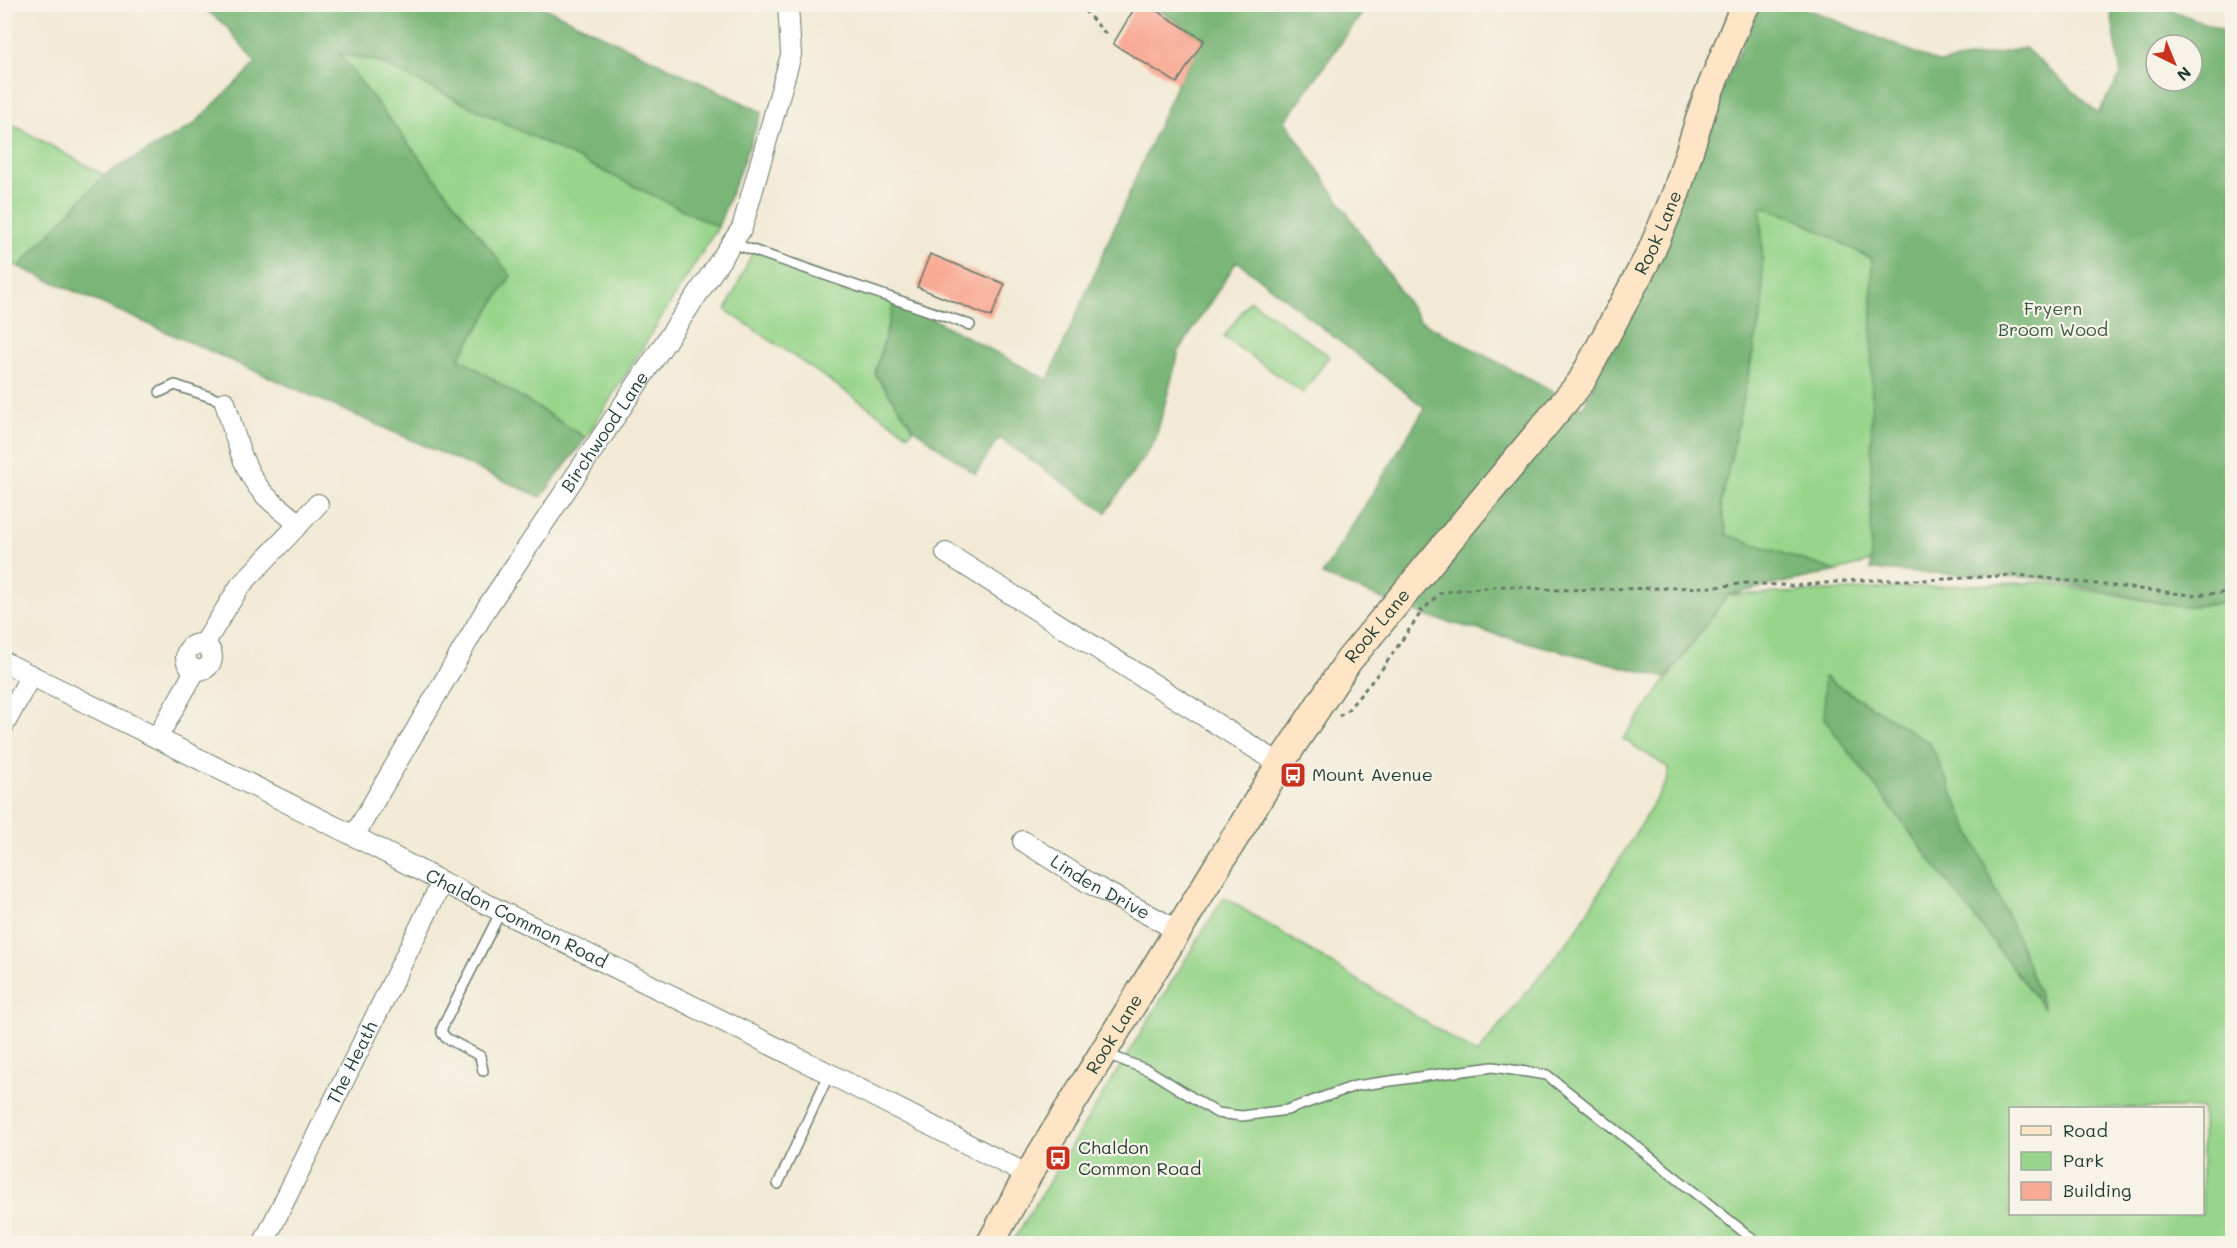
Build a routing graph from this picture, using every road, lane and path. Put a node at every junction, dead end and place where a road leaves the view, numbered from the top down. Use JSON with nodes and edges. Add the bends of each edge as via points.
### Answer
{"nodes":[{"id":1,"x":788,"y":4,"type":"edge"},
{"id":2,"x":1078,"y":4,"type":"edge"},
{"id":3,"x":1747,"y":4,"type":"edge"},
{"id":4,"x":1108,"y":36,"type":"dead end"},
{"id":5,"x":732,"y":243,"type":"junction"},
{"id":6,"x":970,"y":325,"type":"dead end"},
{"id":7,"x":160,"y":392,"type":"dead end"},
{"id":8,"x":225,"y":402,"type":"joint"},
{"id":9,"x":318,"y":504,"type":"dead end"},
{"id":10,"x":299,"y":525,"type":"junction"},
{"id":11,"x":946,"y":553,"type":"dead end"},
{"id":12,"x":2232,"y":592,"type":"edge"},
{"id":13,"x":1411,"y":605,"type":"junction"},
{"id":14,"x":4,"y":662,"type":"edge"},
{"id":15,"x":31,"y":675,"type":"junction"},
{"id":16,"x":1311,"y":717,"type":"junction"},
{"id":17,"x":4,"y":725,"type":"edge"},
{"id":18,"x":157,"y":738,"type":"junction"},
{"id":19,"x":1280,"y":764,"type":"junction"},
{"id":20,"x":354,"y":836,"type":"junction"},
{"id":21,"x":1023,"y":841,"type":"dead end"},
{"id":22,"x":442,"y":882,"type":"junction"},
{"id":23,"x":501,"y":911,"type":"junction"},
{"id":24,"x":1179,"y":930,"type":"junction"},
{"id":25,"x":1103,"y":1052,"type":"junction"},
{"id":26,"x":483,"y":1071,"type":"dead end"},
{"id":27,"x":829,"y":1074,"type":"junction"},
{"id":28,"x":1028,"y":1175,"type":"junction"},
{"id":29,"x":778,"y":1184,"type":"dead end"},
{"id":30,"x":263,"y":1244,"type":"edge"},
{"id":31,"x":990,"y":1244,"type":"edge"},
{"id":32,"x":1759,"y":1244,"type":"edge"}],
"edges":[{"from":1,"to":5,"type":"street","name":"Birchwood Lane","via":[[791,55],[742,228]]},
{"from":2,"to":4,"type":"path"},
{"from":3,"to":13,"type":"main road","name":"Rook Lane","via":[[1705,102],[1676,193],[1651,252],[1581,382]]},
{"from":5,"to":6,"type":"lane"},
{"from":5,"to":20,"type":"street","name":"Birchwood Lane","via":[[488,606]]},
{"from":7,"to":8,"type":"lane","via":[[176,385]]},
{"from":8,"to":10,"type":"street","via":[[247,466],[262,492]]},
{"from":9,"to":10,"type":"street"},
{"from":10,"to":18,"type":"street","via":[[240,586],[204,644],[211,650],[212,663],[203,671],[195,671]]},
{"from":11,"to":19,"type":"street"},
{"from":12,"to":13,"type":"path","via":[[2191,595],[2019,575],[1794,586],[1747,582],[1716,587],[1557,590],[1506,586],[1440,593]]},
{"from":13,"to":16,"type":"main road","name":"Rook Lane","via":[[1349,660]]},
{"from":13,"to":16,"type":"path","via":[[1382,669],[1346,712],[1332,719]]},
{"from":14,"to":15,"type":"street","name":"Chaldon Common Road"},
{"from":15,"to":17,"type":"street"},
{"from":15,"to":18,"type":"street","name":"Chaldon Common Road"},
{"from":16,"to":19,"type":"main road","name":"Rook Lane"},
{"from":18,"to":20,"type":"street","name":"Chaldon Common Road"},
{"from":19,"to":24,"type":"main road","name":"Rook Lane"},
{"from":20,"to":22,"type":"street","name":"Chaldon Common Road"},
{"from":21,"to":24,"type":"street","name":"Linden Drive","via":[[1089,883]]},
{"from":22,"to":23,"type":"street","name":"Chaldon Common Road"},
{"from":22,"to":30,"type":"street","name":"The Heath"},
{"from":23,"to":26,"type":"lane","via":[[442,1028],[446,1038],[480,1056]]},
{"from":23,"to":27,"type":"street","name":"Chaldon Common Road"},
{"from":24,"to":25,"type":"main road","name":"Rook Lane"},
{"from":25,"to":28,"type":"main road","name":"Rook Lane"},
{"from":25,"to":32,"type":"lane","via":[[1150,1071],[1217,1113],[1242,1116],[1287,1110],[1355,1086],[1433,1075],[1493,1067],[1547,1075]]},
{"from":27,"to":28,"type":"street","name":"Chaldon Common Road"},
{"from":27,"to":29,"type":"lane"},
{"from":28,"to":31,"type":"main road","name":"Rook Lane"}]}
